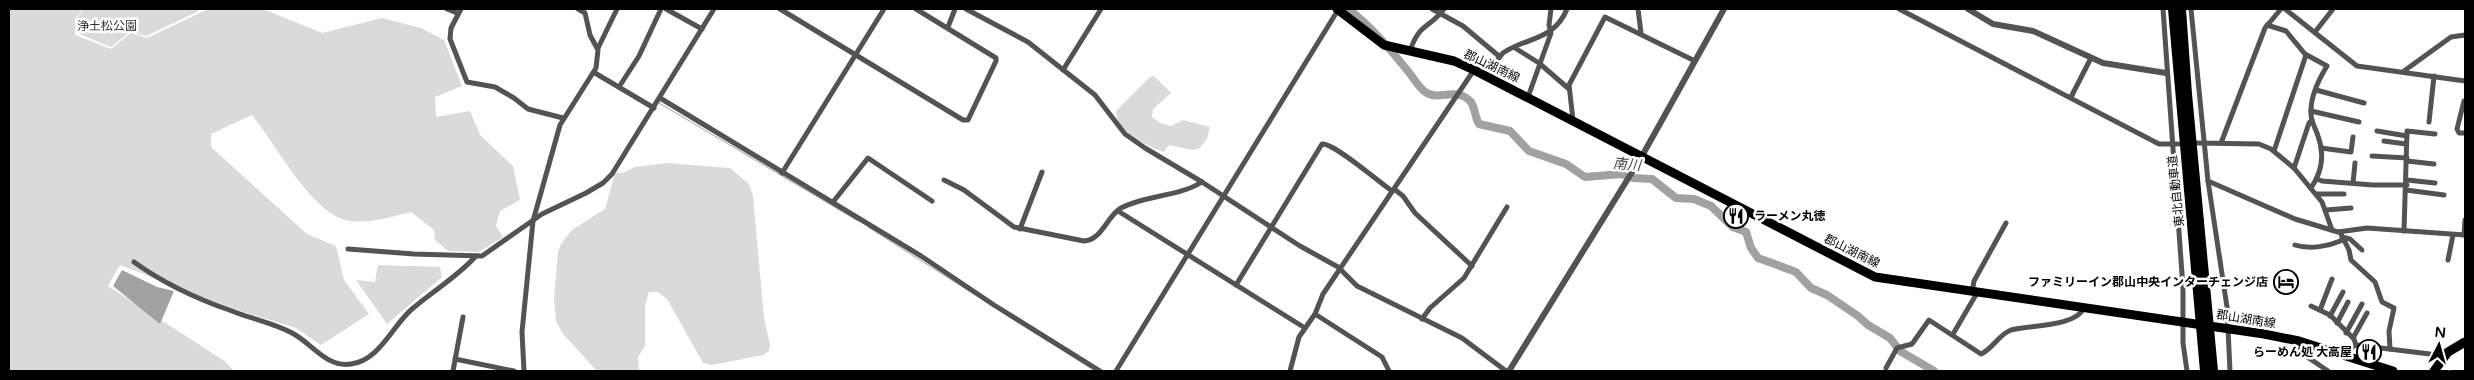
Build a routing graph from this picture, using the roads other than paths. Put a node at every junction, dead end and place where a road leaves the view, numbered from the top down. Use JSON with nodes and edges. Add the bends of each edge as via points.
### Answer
{"nodes":[{"id":1,"x":447,"y":9,"type":"edge"},
{"id":2,"x":578,"y":9,"type":"edge"},
{"id":3,"x":617,"y":9,"type":"edge"},
{"id":4,"x":661,"y":9,"type":"edge"},
{"id":5,"x":714,"y":9,"type":"edge"},
{"id":6,"x":780,"y":9,"type":"edge"},
{"id":7,"x":884,"y":9,"type":"edge"},
{"id":8,"x":916,"y":9,"type":"edge"},
{"id":9,"x":955,"y":9,"type":"edge"},
{"id":10,"x":966,"y":9,"type":"edge"},
{"id":11,"x":1101,"y":9,"type":"edge"},
{"id":12,"x":1338,"y":9,"type":"edge"},
{"id":13,"x":1432,"y":9,"type":"edge"},
{"id":14,"x":1444,"y":9,"type":"edge"},
{"id":15,"x":1551,"y":9,"type":"edge"},
{"id":16,"x":1566,"y":9,"type":"edge"},
{"id":17,"x":1638,"y":9,"type":"edge"},
{"id":18,"x":1724,"y":9,"type":"edge"},
{"id":19,"x":1899,"y":9,"type":"edge"},
{"id":20,"x":1968,"y":9,"type":"edge"},
{"id":21,"x":2163,"y":9,"type":"edge"},
{"id":22,"x":2173,"y":9,"type":"edge"},
{"id":23,"x":2181,"y":9,"type":"edge"},
{"id":24,"x":2192,"y":9,"type":"edge"},
{"id":25,"x":2281,"y":9,"type":"edge"},
{"id":26,"x":2285,"y":9,"type":"edge"},
{"id":27,"x":2333,"y":9,"type":"edge"},
{"id":28,"x":671,"y":10,"type":"edge"},
{"id":29,"x":459,"y":11,"type":"edge"},
{"id":30,"x":1440,"y":14,"type":"junction"},
{"id":31,"x":2267,"y":25,"type":"junction"},
{"id":32,"x":948,"y":27,"type":"junction"},
{"id":33,"x":702,"y":29,"type":"junction"},
{"id":34,"x":1551,"y":30,"type":"junction"},
{"id":35,"x":2315,"y":32,"type":"junction"},
{"id":36,"x":1641,"y":33,"type":"junction"},
{"id":37,"x":2465,"y":35,"type":"edge"},
{"id":38,"x":598,"y":48,"type":"junction"},
{"id":39,"x":1515,"y":48,"type":"junction"},
{"id":40,"x":1410,"y":51,"type":"junction"},
{"id":41,"x":2306,"y":55,"type":"junction"},
{"id":42,"x":855,"y":56,"type":"junction"},
{"id":43,"x":1500,"y":57,"type":"junction"},
{"id":44,"x":2091,"y":58,"type":"junction"},
{"id":45,"x":1695,"y":60,"type":"junction"},
{"id":46,"x":1540,"y":64,"type":"junction"},
{"id":47,"x":1063,"y":70,"type":"junction"},
{"id":48,"x":1474,"y":70,"type":"junction"},
{"id":49,"x":2404,"y":71,"type":"junction"},
{"id":50,"x":595,"y":73,"type":"junction"},
{"id":51,"x":2166,"y":73,"type":"junction"},
{"id":52,"x":2434,"y":76,"type":"junction"},
{"id":53,"x":1489,"y":77,"type":"junction"},
{"id":54,"x":2465,"y":81,"type":"edge"},
{"id":55,"x":619,"y":87,"type":"junction"},
{"id":56,"x":1569,"y":89,"type":"junction"},
{"id":57,"x":2316,"y":90,"type":"junction"},
{"id":58,"x":1528,"y":97,"type":"junction"},
{"id":59,"x":2071,"y":97,"type":"junction"},
{"id":60,"x":660,"y":98,"type":"junction"},
{"id":61,"x":2464,"y":101,"type":"dead end"},
{"id":62,"x":2364,"y":103,"type":"dead end"},
{"id":63,"x":654,"y":108,"type":"junction"},
{"id":64,"x":2311,"y":111,"type":"junction"},
{"id":65,"x":562,"y":118,"type":"junction"},
{"id":66,"x":1573,"y":120,"type":"junction"},
{"id":67,"x":2312,"y":120,"type":"junction"},
{"id":68,"x":2359,"y":122,"type":"dead end"},
{"id":69,"x":2429,"y":122,"type":"dead end"},
{"id":70,"x":2377,"y":131,"type":"dead end"},
{"id":71,"x":2465,"y":133,"type":"edge"},
{"id":72,"x":2435,"y":134,"type":"dead end"},
{"id":73,"x":2407,"y":136,"type":"junction"},
{"id":74,"x":2353,"y":137,"type":"dead end"},
{"id":75,"x":2384,"y":141,"type":"dead end"},
{"id":76,"x":2197,"y":143,"type":"dead end"},
{"id":77,"x":2204,"y":143,"type":"junction"},
{"id":78,"x":2221,"y":143,"type":"junction"},
{"id":79,"x":2406,"y":144,"type":"junction"},
{"id":80,"x":2175,"y":145,"type":"junction"},
{"id":81,"x":2321,"y":148,"type":"junction"},
{"id":82,"x":2274,"y":151,"type":"junction"},
{"id":83,"x":1642,"y":156,"type":"junction"},
{"id":84,"x":2372,"y":156,"type":"dead end"},
{"id":85,"x":2407,"y":160,"type":"junction"},
{"id":86,"x":2355,"y":162,"type":"dead end"},
{"id":87,"x":2434,"y":164,"type":"dead end"},
{"id":88,"x":2294,"y":168,"type":"junction"},
{"id":89,"x":1042,"y":172,"type":"dead end"},
{"id":90,"x":782,"y":174,"type":"junction"},
{"id":91,"x":2317,"y":179,"type":"junction"},
{"id":92,"x":944,"y":180,"type":"dead end"},
{"id":93,"x":2208,"y":181,"type":"junction"},
{"id":94,"x":1202,"y":182,"type":"junction"},
{"id":95,"x":2353,"y":183,"type":"junction"},
{"id":96,"x":2435,"y":183,"type":"dead end"},
{"id":97,"x":2407,"y":185,"type":"junction"},
{"id":98,"x":2311,"y":188,"type":"junction"},
{"id":99,"x":1393,"y":190,"type":"junction"},
{"id":100,"x":2316,"y":194,"type":"junction"},
{"id":101,"x":2344,"y":194,"type":"dead end"},
{"id":102,"x":2444,"y":195,"type":"dead end"},
{"id":103,"x":1224,"y":196,"type":"junction"},
{"id":104,"x":833,"y":202,"type":"junction"},
{"id":105,"x":932,"y":202,"type":"dead end"},
{"id":106,"x":1506,"y":207,"type":"dead end"},
{"id":107,"x":2352,"y":208,"type":"dead end"},
{"id":108,"x":2326,"y":210,"type":"junction"},
{"id":109,"x":1118,"y":211,"type":"junction"},
{"id":110,"x":2465,"y":220,"type":"edge"},
{"id":111,"x":533,"y":221,"type":"junction"},
{"id":112,"x":2006,"y":222,"type":"dead end"},
{"id":113,"x":1271,"y":226,"type":"junction"},
{"id":114,"x":1020,"y":229,"type":"junction"},
{"id":115,"x":2332,"y":230,"type":"junction"},
{"id":116,"x":2404,"y":231,"type":"junction"},
{"id":117,"x":2453,"y":235,"type":"junction"},
{"id":118,"x":2464,"y":235,"type":"edge"},
{"id":119,"x":2342,"y":236,"type":"junction"},
{"id":120,"x":2295,"y":245,"type":"dead end"},
{"id":121,"x":348,"y":249,"type":"dead end"},
{"id":122,"x":2362,"y":250,"type":"dead end"},
{"id":123,"x":476,"y":256,"type":"junction"},
{"id":124,"x":1187,"y":256,"type":"junction"},
{"id":125,"x":2448,"y":260,"type":"dead end"},
{"id":126,"x":134,"y":262,"type":"dead end"},
{"id":127,"x":1472,"y":266,"type":"junction"},
{"id":128,"x":1340,"y":270,"type":"junction"},
{"id":129,"x":2332,"y":279,"type":"dead end"},
{"id":130,"x":1236,"y":285,"type":"junction"},
{"id":131,"x":1974,"y":292,"type":"junction"},
{"id":132,"x":2343,"y":292,"type":"dead end"},
{"id":133,"x":2348,"y":302,"type":"dead end"},
{"id":134,"x":2362,"y":304,"type":"dead end"},
{"id":135,"x":2311,"y":306,"type":"dead end"},
{"id":136,"x":2084,"y":308,"type":"junction"},
{"id":137,"x":2320,"y":310,"type":"junction"},
{"id":138,"x":2367,"y":313,"type":"dead end"},
{"id":139,"x":1314,"y":314,"type":"junction"},
{"id":140,"x":2330,"y":316,"type":"junction"},
{"id":141,"x":462,"y":317,"type":"dead end"},
{"id":142,"x":1422,"y":319,"type":"junction"},
{"id":143,"x":2204,"y":319,"type":"junction"},
{"id":144,"x":2183,"y":322,"type":"junction"},
{"id":145,"x":2337,"y":323,"type":"junction"},
{"id":146,"x":1305,"y":328,"type":"junction"},
{"id":147,"x":2228,"y":329,"type":"junction"},
{"id":148,"x":2206,"y":333,"type":"junction"},
{"id":149,"x":2346,"y":333,"type":"junction"},
{"id":150,"x":1953,"y":334,"type":"junction"},
{"id":151,"x":2353,"y":338,"type":"junction"},
{"id":152,"x":2299,"y":341,"type":"junction"},
{"id":153,"x":2465,"y":342,"type":"edge"},
{"id":154,"x":2356,"y":345,"type":"junction"},
{"id":155,"x":2390,"y":349,"type":"junction"},
{"id":156,"x":2348,"y":356,"type":"junction"},
{"id":157,"x":455,"y":359,"type":"junction"},
{"id":158,"x":2440,"y":360,"type":"junction"},
{"id":159,"x":1886,"y":368,"type":"dead end"},
{"id":160,"x":453,"y":371,"type":"edge"},
{"id":161,"x":514,"y":371,"type":"edge"},
{"id":162,"x":524,"y":371,"type":"edge"},
{"id":163,"x":1100,"y":371,"type":"edge"},
{"id":164,"x":1116,"y":371,"type":"edge"},
{"id":165,"x":1290,"y":371,"type":"edge"},
{"id":166,"x":1388,"y":371,"type":"edge"},
{"id":167,"x":1508,"y":371,"type":"edge"},
{"id":168,"x":2186,"y":371,"type":"edge"},
{"id":169,"x":2205,"y":371,"type":"edge"},
{"id":170,"x":2213,"y":371,"type":"edge"},
{"id":171,"x":2230,"y":371,"type":"edge"},
{"id":172,"x":2328,"y":371,"type":"edge"},
{"id":173,"x":2394,"y":371,"type":"edge"},
{"id":174,"x":2434,"y":371,"type":"edge"}],
"edges":[{"from":1,"to":29,"type":"street"},
{"from":2,"to":38,"type":"street","via":[[585,13],[590,35]]},
{"from":3,"to":38,"type":"street"},
{"from":4,"to":55,"type":"street","via":[[639,56]]},
{"from":5,"to":33,"type":"street"},
{"from":6,"to":42,"type":"street"},
{"from":7,"to":42,"type":"street"},
{"from":8,"to":32,"type":"street"},
{"from":9,"to":32,"type":"street"},
{"from":10,"to":47,"type":"street","via":[[1028,42]]},
{"from":11,"to":47,"type":"street"},
{"from":12,"to":40,"type":"main road","name":"郡山湖南線","via":[[1378,43]]},
{"from":12,"to":103,"type":"street"},
{"from":13,"to":30,"type":"street"},
{"from":14,"to":30,"type":"street"},
{"from":15,"to":34,"type":"street"},
{"from":16,"to":34,"type":"street","via":[[1562,19]]},
{"from":17,"to":36,"type":"street"},
{"from":18,"to":45,"type":"street"},
{"from":19,"to":59,"type":"street"},
{"from":20,"to":44,"type":"street","via":[[1993,24],[2034,31]]},
{"from":21,"to":51,"type":"street"},
{"from":22,"to":143,"type":"highway","name":"東北自動車道"},
{"from":23,"to":143,"type":"highway","name":"東北自動車道"},
{"from":24,"to":77,"type":"street"},
{"from":25,"to":31,"type":"street"},
{"from":26,"to":35,"type":"street"},
{"from":27,"to":35,"type":"street"},
{"from":28,"to":33,"type":"street"},
{"from":29,"to":65,"type":"street","via":[[450,39],[467,82],[495,87],[528,109]]},
{"from":30,"to":40,"type":"street","via":[[1420,29]]},
{"from":30,"to":43,"type":"street","via":[[1463,26]]},
{"from":31,"to":41,"type":"street","via":[[2291,35]]},
{"from":31,"to":78,"type":"street"},
{"from":32,"to":42,"type":"street","via":[[993,54],[996,60],[968,120]]},
{"from":33,"to":60,"type":"street"},
{"from":34,"to":39,"type":"street"},
{"from":34,"to":46,"type":"street"},
{"from":35,"to":49,"type":"street","via":[[2357,66]]},
{"from":36,"to":45,"type":"street"},
{"from":36,"to":56,"type":"street","via":[[1605,17]]},
{"from":37,"to":49,"type":"street","via":[[2451,37]]},
{"from":38,"to":50,"type":"street"},
{"from":39,"to":43,"type":"street"},
{"from":39,"to":46,"type":"street"},
{"from":40,"to":48,"type":"main road","name":"郡山湖南線","via":[[1454,61]]},
{"from":41,"to":57,"type":"street","via":[[2327,66]]},
{"from":41,"to":82,"type":"street"},
{"from":42,"to":90,"type":"street"},
{"from":43,"to":53,"type":"street"},
{"from":44,"to":51,"type":"street","via":[[2117,67]]},
{"from":44,"to":59,"type":"street"},
{"from":45,"to":83,"type":"street"},
{"from":46,"to":56,"type":"street"},
{"from":46,"to":58,"type":"street"},
{"from":47,"to":94,"type":"street","via":[[1095,95],[1125,134]]},
{"from":48,"to":53,"type":"main road","name":"郡山湖南線"},
{"from":48,"to":99,"type":"street"},
{"from":49,"to":52,"type":"street"},
{"from":50,"to":55,"type":"street"},
{"from":50,"to":65,"type":"street"},
{"from":51,"to":80,"type":"street"},
{"from":52,"to":54,"type":"street"},
{"from":52,"to":69,"type":"street"},
{"from":53,"to":58,"type":"main road","name":"郡山湖南線"},
{"from":55,"to":63,"type":"street"},
{"from":56,"to":66,"type":"street"},
{"from":57,"to":62,"type":"street"},
{"from":57,"to":64,"type":"street"},
{"from":58,"to":66,"type":"main road","name":"郡山湖南線"},
{"from":59,"to":80,"type":"street","via":[[2159,144]]},
{"from":60,"to":63,"type":"street"},
{"from":60,"to":90,"type":"street"},
{"from":61,"to":71,"type":"street","via":[[2457,129],[2459,133]]},
{"from":63,"to":111,"type":"street","via":[[603,184],[549,209]]},
{"from":64,"to":67,"type":"street"},
{"from":64,"to":68,"type":"street"},
{"from":65,"to":111,"type":"street"},
{"from":66,"to":83,"type":"main road","name":"郡山湖南線"},
{"from":67,"to":81,"type":"street"},
{"from":67,"to":88,"type":"street"},
{"from":70,"to":73,"type":"street"},
{"from":72,"to":73,"type":"street","via":[[2407,131]]},
{"from":73,"to":79,"type":"street"},
{"from":74,"to":81,"type":"street","via":[[2351,152]]},
{"from":75,"to":79,"type":"street"},
{"from":76,"to":77,"type":"street"},
{"from":77,"to":78,"type":"street"},
{"from":77,"to":93,"type":"street"},
{"from":78,"to":82,"type":"street","via":[[2259,144]]},
{"from":79,"to":85,"type":"street"},
{"from":80,"to":144,"type":"street","via":[[2184,288]]},
{"from":81,"to":91,"type":"street"},
{"from":82,"to":88,"type":"street"},
{"from":83,"to":131,"type":"main road","name":"郡山湖南線","via":[[1866,274]]},
{"from":83,"to":167,"type":"street"},
{"from":84,"to":85,"type":"street"},
{"from":85,"to":87,"type":"street"},
{"from":85,"to":97,"type":"street"},
{"from":86,"to":95,"type":"street"},
{"from":88,"to":98,"type":"street"},
{"from":89,"to":114,"type":"street"},
{"from":90,"to":104,"type":"street"},
{"from":91,"to":95,"type":"street"},
{"from":91,"to":98,"type":"street"},
{"from":92,"to":114,"type":"street"},
{"from":93,"to":115,"type":"street","via":[[2296,219]]},
{"from":93,"to":147,"type":"street"},
{"from":94,"to":103,"type":"street"},
{"from":94,"to":109,"type":"street"},
{"from":95,"to":97,"type":"street"},
{"from":96,"to":97,"type":"street"},
{"from":97,"to":102,"type":"street"},
{"from":97,"to":116,"type":"street"},
{"from":98,"to":100,"type":"street"},
{"from":99,"to":113,"type":"street","via":[[1344,153],[1324,143]]},
{"from":99,"to":127,"type":"street","via":[[1402,196],[1414,214]]},
{"from":99,"to":128,"type":"street"},
{"from":100,"to":101,"type":"street"},
{"from":100,"to":108,"type":"street"},
{"from":103,"to":113,"type":"street"},
{"from":103,"to":124,"type":"street"},
{"from":104,"to":105,"type":"street","via":[[868,158]]},
{"from":104,"to":163,"type":"street"},
{"from":106,"to":127,"type":"street"},
{"from":107,"to":108,"type":"street"},
{"from":108,"to":115,"type":"street"},
{"from":109,"to":114,"type":"street","via":[[1099,233],[1088,240]]},
{"from":109,"to":124,"type":"street"},
{"from":110,"to":118,"type":"street"},
{"from":111,"to":123,"type":"street","via":[[482,256]]},
{"from":111,"to":162,"type":"street","via":[[522,332]]},
{"from":112,"to":131,"type":"street","via":[[1974,281]]},
{"from":113,"to":128,"type":"street"},
{"from":113,"to":130,"type":"street"},
{"from":115,"to":119,"type":"street"},
{"from":116,"to":117,"type":"street"},
{"from":116,"to":119,"type":"street","via":[[2367,228]]},
{"from":117,"to":118,"type":"street"},
{"from":117,"to":125,"type":"street"},
{"from":119,"to":120,"type":"street","via":[[2331,245],[2302,248]]},
{"from":119,"to":122,"type":"street"},
{"from":119,"to":155,"type":"street","via":[[2352,261],[2375,282],[2382,302],[2394,308],[2389,331]]},
{"from":121,"to":123,"type":"street"},
{"from":123,"to":126,"type":"street","via":[[412,309],[372,354],[351,364],[331,361],[294,334],[208,302],[173,286]]},
{"from":124,"to":130,"type":"street"},
{"from":124,"to":164,"type":"street"},
{"from":127,"to":142,"type":"street"},
{"from":128,"to":139,"type":"street"},
{"from":128,"to":142,"type":"street","via":[[1357,286]]},
{"from":129,"to":137,"type":"street"},
{"from":130,"to":146,"type":"street"},
{"from":131,"to":136,"type":"main road","name":"郡山湖南線"},
{"from":131,"to":150,"type":"street"},
{"from":132,"to":140,"type":"street"},
{"from":133,"to":145,"type":"street"},
{"from":134,"to":149,"type":"street"},
{"from":135,"to":137,"type":"street"},
{"from":136,"to":144,"type":"main road","name":"郡山湖南線"},
{"from":136,"to":150,"type":"street","via":[[2066,320],[2008,332],[1982,354]]},
{"from":137,"to":140,"type":"street"},
{"from":138,"to":151,"type":"street"},
{"from":139,"to":146,"type":"street"},
{"from":139,"to":166,"type":"street","via":[[1382,357]]},
{"from":140,"to":145,"type":"street"},
{"from":141,"to":157,"type":"street"},
{"from":142,"to":167,"type":"street","via":[[1474,346],[1491,362]]},
{"from":143,"to":148,"type":"highway","name":"東北自動車道"},
{"from":144,"to":147,"type":"main road","name":"郡山湖南線"},
{"from":144,"to":168,"type":"street"},
{"from":145,"to":149,"type":"street"},
{"from":146,"to":165,"type":"street","via":[[1299,337]]},
{"from":147,"to":152,"type":"main road","name":"郡山湖南線"},
{"from":147,"to":171,"type":"street"},
{"from":148,"to":169,"type":"highway","name":"東北自動車道"},
{"from":148,"to":170,"type":"highway","name":"東北自動車道"},
{"from":149,"to":151,"type":"street"},
{"from":150,"to":159,"type":"street","via":[[1929,320],[1912,344],[1897,348]]},
{"from":151,"to":154,"type":"street"},
{"from":152,"to":156,"type":"main road","name":"郡山湖南線"},
{"from":152,"to":172,"type":"street","via":[[2297,350]]},
{"from":153,"to":158,"type":"main road"},
{"from":154,"to":155,"type":"street"},
{"from":154,"to":156,"type":"street"},
{"from":155,"to":158,"type":"street","via":[[2430,354]]},
{"from":156,"to":173,"type":"main road","name":"郡山湖南線"},
{"from":157,"to":160,"type":"street"},
{"from":157,"to":161,"type":"street"},
{"from":158,"to":174,"type":"main road"}]}
